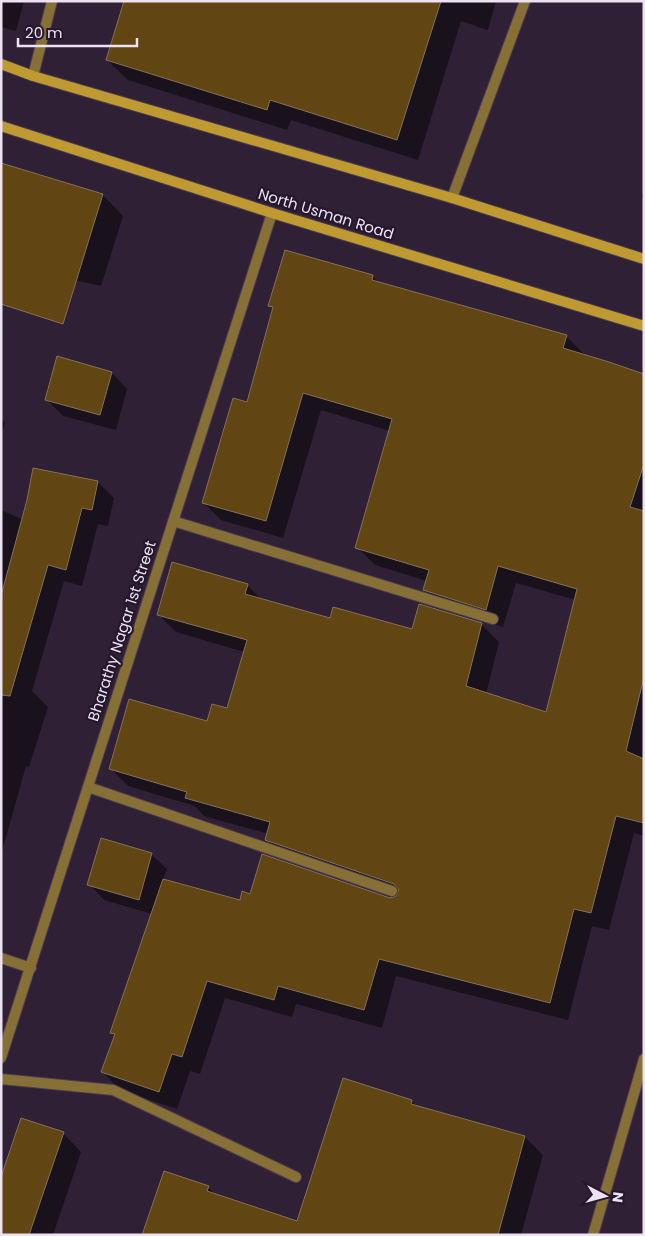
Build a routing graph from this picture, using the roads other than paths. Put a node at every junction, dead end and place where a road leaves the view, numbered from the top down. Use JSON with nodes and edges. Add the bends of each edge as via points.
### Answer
{"nodes":[{"id":1,"x":52,"y":1,"type":"edge"},
{"id":2,"x":525,"y":1,"type":"edge"},
{"id":3,"x":1,"y":64,"type":"edge"},
{"id":4,"x":34,"y":76,"type":"junction"},
{"id":5,"x":1,"y":126,"type":"edge"},
{"id":6,"x":452,"y":198,"type":"junction"},
{"id":7,"x":272,"y":213,"type":"junction"},
{"id":8,"x":644,"y":259,"type":"edge"},
{"id":9,"x":644,"y":326,"type":"edge"},
{"id":10,"x":173,"y":521,"type":"junction"},
{"id":11,"x":493,"y":619,"type":"dead end"},
{"id":12,"x":88,"y":787,"type":"junction"},
{"id":13,"x":392,"y":892,"type":"dead end"},
{"id":14,"x":1,"y":958,"type":"edge"},
{"id":15,"x":30,"y":968,"type":"junction"},
{"id":16,"x":1,"y":1058,"type":"edge"},
{"id":17,"x":644,"y":1059,"type":"edge"},
{"id":18,"x":1,"y":1079,"type":"edge"},
{"id":19,"x":296,"y":1177,"type":"dead end"},
{"id":20,"x":593,"y":1235,"type":"edge"}],
"edges":[{"from":1,"to":4,"type":"street"},
{"from":2,"to":6,"type":"street"},
{"from":3,"to":4,"type":"main road"},
{"from":4,"to":6,"type":"main road"},
{"from":5,"to":7,"type":"main road","name":"North Usman Road"},
{"from":6,"to":8,"type":"main road"},
{"from":7,"to":9,"type":"main road","name":"North Usman Road"},
{"from":7,"to":10,"type":"street","name":"Bharathy Nagar 1st Street"},
{"from":10,"to":11,"type":"street"},
{"from":10,"to":12,"type":"street","name":"Bharathy Nagar 1st Street"},
{"from":12,"to":13,"type":"street"},
{"from":12,"to":15,"type":"street","name":"Bharathy Nagar 1st Street"},
{"from":14,"to":15,"type":"street"},
{"from":15,"to":16,"type":"street","name":"Bharathy Nagar 1st Street"},
{"from":17,"to":20,"type":"street"},
{"from":18,"to":19,"type":"street","via":[[113,1090]]}]}
